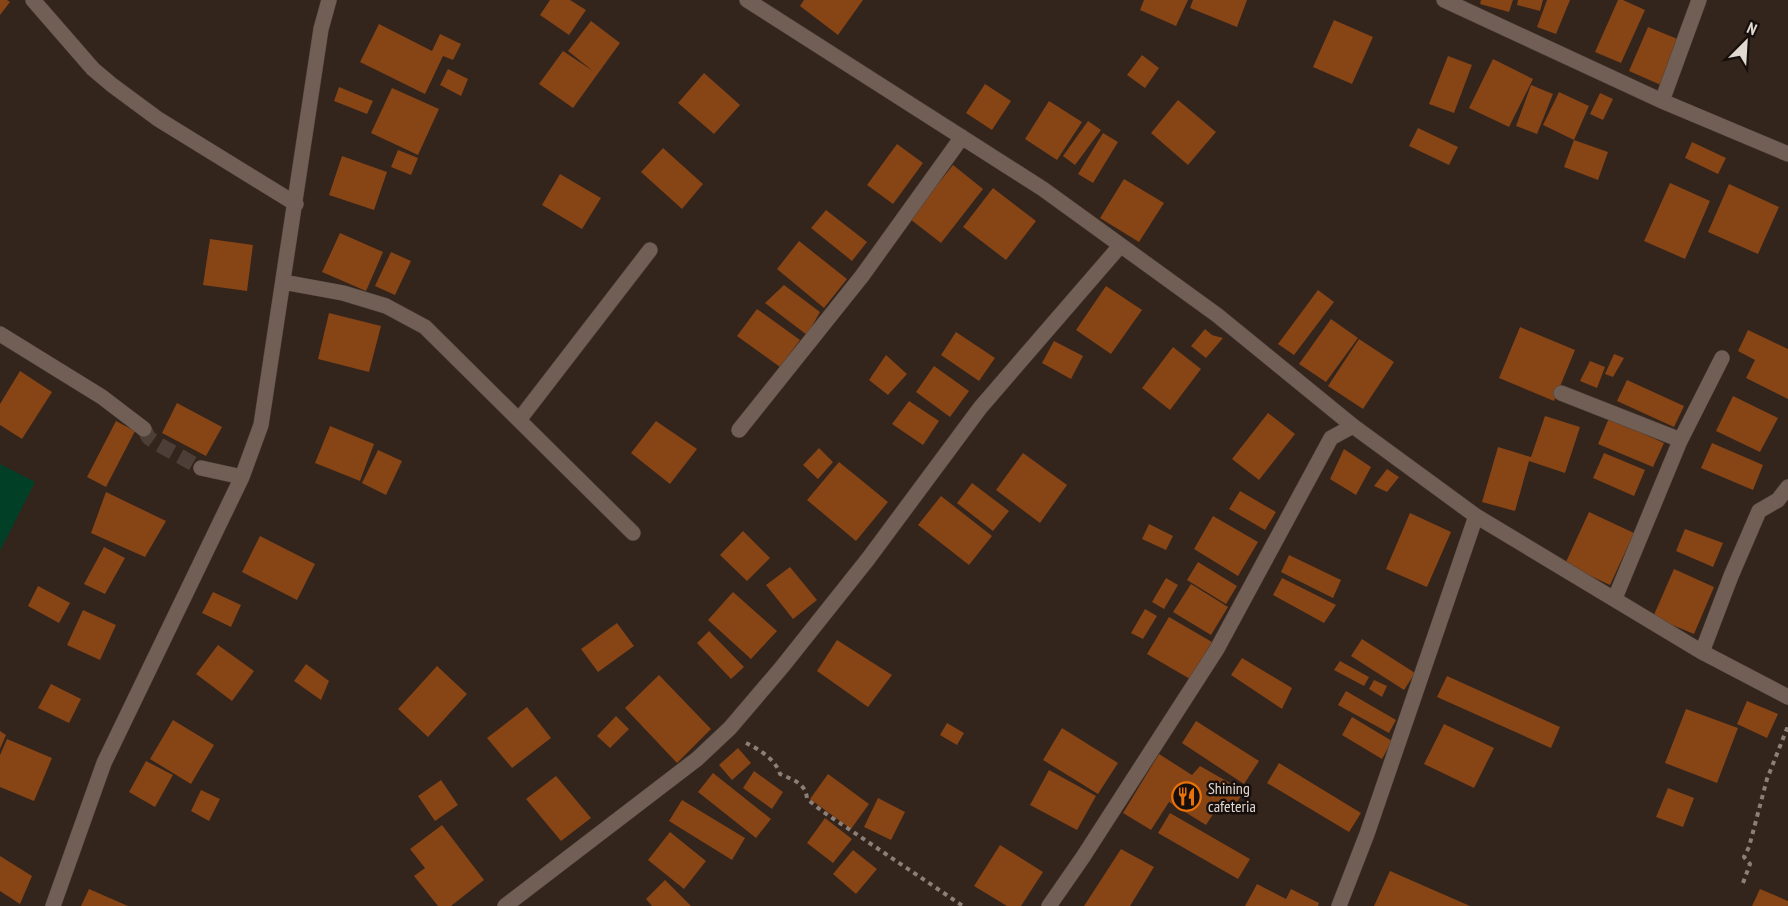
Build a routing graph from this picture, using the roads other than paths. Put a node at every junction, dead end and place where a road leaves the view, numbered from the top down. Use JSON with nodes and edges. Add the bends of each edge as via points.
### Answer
{"nodes":[{"id":1,"x":33,"y":0,"type":"edge"},
{"id":2,"x":329,"y":0,"type":"edge"},
{"id":3,"x":747,"y":0,"type":"edge"},
{"id":4,"x":1444,"y":0,"type":"edge"},
{"id":5,"x":1699,"y":0,"type":"edge"},
{"id":6,"x":1662,"y":101,"type":"junction"},
{"id":7,"x":963,"y":137,"type":"junction"},
{"id":8,"x":1788,"y":154,"type":"edge"},
{"id":9,"x":296,"y":204,"type":"junction"},
{"id":10,"x":1120,"y":246,"type":"junction"},
{"id":11,"x":650,"y":250,"type":"dead end"},
{"id":12,"x":283,"y":282,"type":"junction"},
{"id":13,"x":0,"y":334,"type":"edge"},
{"id":14,"x":1722,"y":358,"type":"dead end"},
{"id":15,"x":1561,"y":393,"type":"dead end"},
{"id":16,"x":519,"y":420,"type":"junction"},
{"id":17,"x":1353,"y":426,"type":"junction"},
{"id":18,"x":144,"y":429,"type":"tunnel mouth"},
{"id":19,"x":739,"y":430,"type":"dead end"},
{"id":20,"x":1680,"y":441,"type":"junction"},
{"id":21,"x":201,"y":468,"type":"tunnel mouth"},
{"id":22,"x":242,"y":477,"type":"junction"},
{"id":23,"x":1788,"y":487,"type":"edge"},
{"id":24,"x":1476,"y":516,"type":"junction"},
{"id":25,"x":633,"y":533,"type":"dead end"},
{"id":26,"x":1615,"y":598,"type":"junction"},
{"id":27,"x":1702,"y":652,"type":"junction"},
{"id":28,"x":1788,"y":697,"type":"edge"},
{"id":29,"x":53,"y":906,"type":"edge"},
{"id":30,"x":505,"y":906,"type":"edge"},
{"id":31,"x":1049,"y":906,"type":"edge"},
{"id":32,"x":1339,"y":906,"type":"edge"}],
"edges":[{"from":1,"to":9,"type":"street","via":[[111,86]]},
{"from":2,"to":9,"type":"street","via":[[321,29]]},
{"from":3,"to":7,"type":"street"},
{"from":4,"to":6,"type":"street"},
{"from":5,"to":6,"type":"street"},
{"from":6,"to":8,"type":"street"},
{"from":7,"to":10,"type":"street"},
{"from":7,"to":19,"type":"street","via":[[862,276]]},
{"from":9,"to":12,"type":"street"},
{"from":10,"to":17,"type":"street","via":[[1217,315]]},
{"from":10,"to":30,"type":"street","via":[[980,408],[868,560],[730,728],[697,759]]},
{"from":11,"to":16,"type":"street"},
{"from":12,"to":16,"type":"street","via":[[386,306],[425,327]]},
{"from":12,"to":22,"type":"street","via":[[261,425]]},
{"from":13,"to":18,"type":"street","via":[[102,397]]},
{"from":14,"to":20,"type":"street"},
{"from":15,"to":20,"type":"street"},
{"from":16,"to":25,"type":"street"},
{"from":17,"to":24,"type":"street"},
{"from":17,"to":31,"type":"street","via":[[1331,438],[1217,649]]},
{"from":20,"to":26,"type":"street"},
{"from":21,"to":22,"type":"street"},
{"from":22,"to":29,"type":"street","via":[[104,763]]},
{"from":23,"to":27,"type":"street","via":[[1778,501],[1759,511]]},
{"from":24,"to":26,"type":"street"},
{"from":24,"to":32,"type":"street"},
{"from":26,"to":27,"type":"street"},
{"from":27,"to":28,"type":"street"}]}
